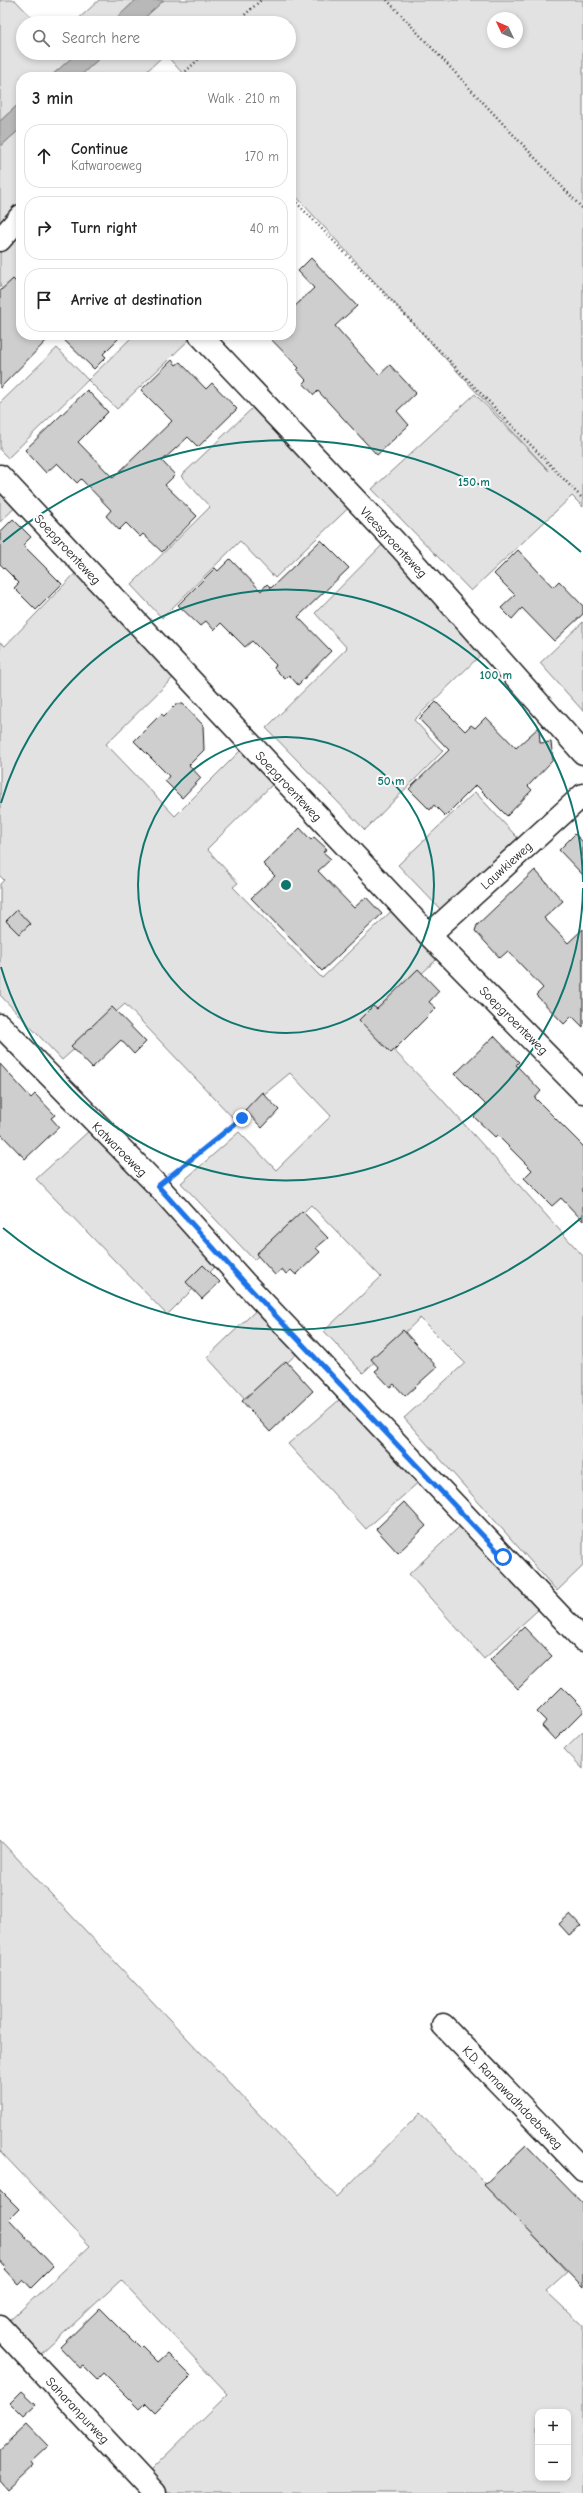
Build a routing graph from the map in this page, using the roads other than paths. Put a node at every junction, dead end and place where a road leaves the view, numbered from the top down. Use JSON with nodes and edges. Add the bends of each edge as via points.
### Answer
{"nodes":[{"id":1,"x":16,"y":222,"type":"edge"},
{"id":2,"x":0,"y":240,"type":"edge"},
{"id":3,"x":205,"y":340,"type":"edge"},
{"id":4,"x":0,"y":476,"type":"edge"},
{"id":5,"x":583,"y":753,"type":"edge"},
{"id":6,"x":583,"y":795,"type":"edge"},
{"id":7,"x":429,"y":935,"type":"junction"},
{"id":8,"x":0,"y":1026,"type":"edge"},
{"id":9,"x":583,"y":1092,"type":"edge"},
{"id":10,"x":583,"y":1640,"type":"edge"},
{"id":11,"x":443,"y":2025,"type":"dead end"},
{"id":12,"x":583,"y":2170,"type":"edge"},
{"id":13,"x":0,"y":2327,"type":"edge"},
{"id":14,"x":156,"y":2493,"type":"edge"}],
"edges":[{"from":1,"to":2,"type":"street"},
{"from":3,"to":5,"type":"street","name":"Vleesgroenteweg","via":[[401,548]]},
{"from":4,"to":7,"type":"street","name":"Soepgroenteweg"},
{"from":6,"to":7,"type":"street","name":"Lauwkieweg"},
{"from":7,"to":9,"type":"street","name":"Soepgroenteweg"},
{"from":8,"to":10,"type":"street","name":"Katwaroeweg","via":[[158,1186],[244,1282]]},
{"from":11,"to":12,"type":"street","name":"K.D. Ramawadhdoebeweg"},
{"from":13,"to":14,"type":"street","name":"Saharanpurweg"}]}
